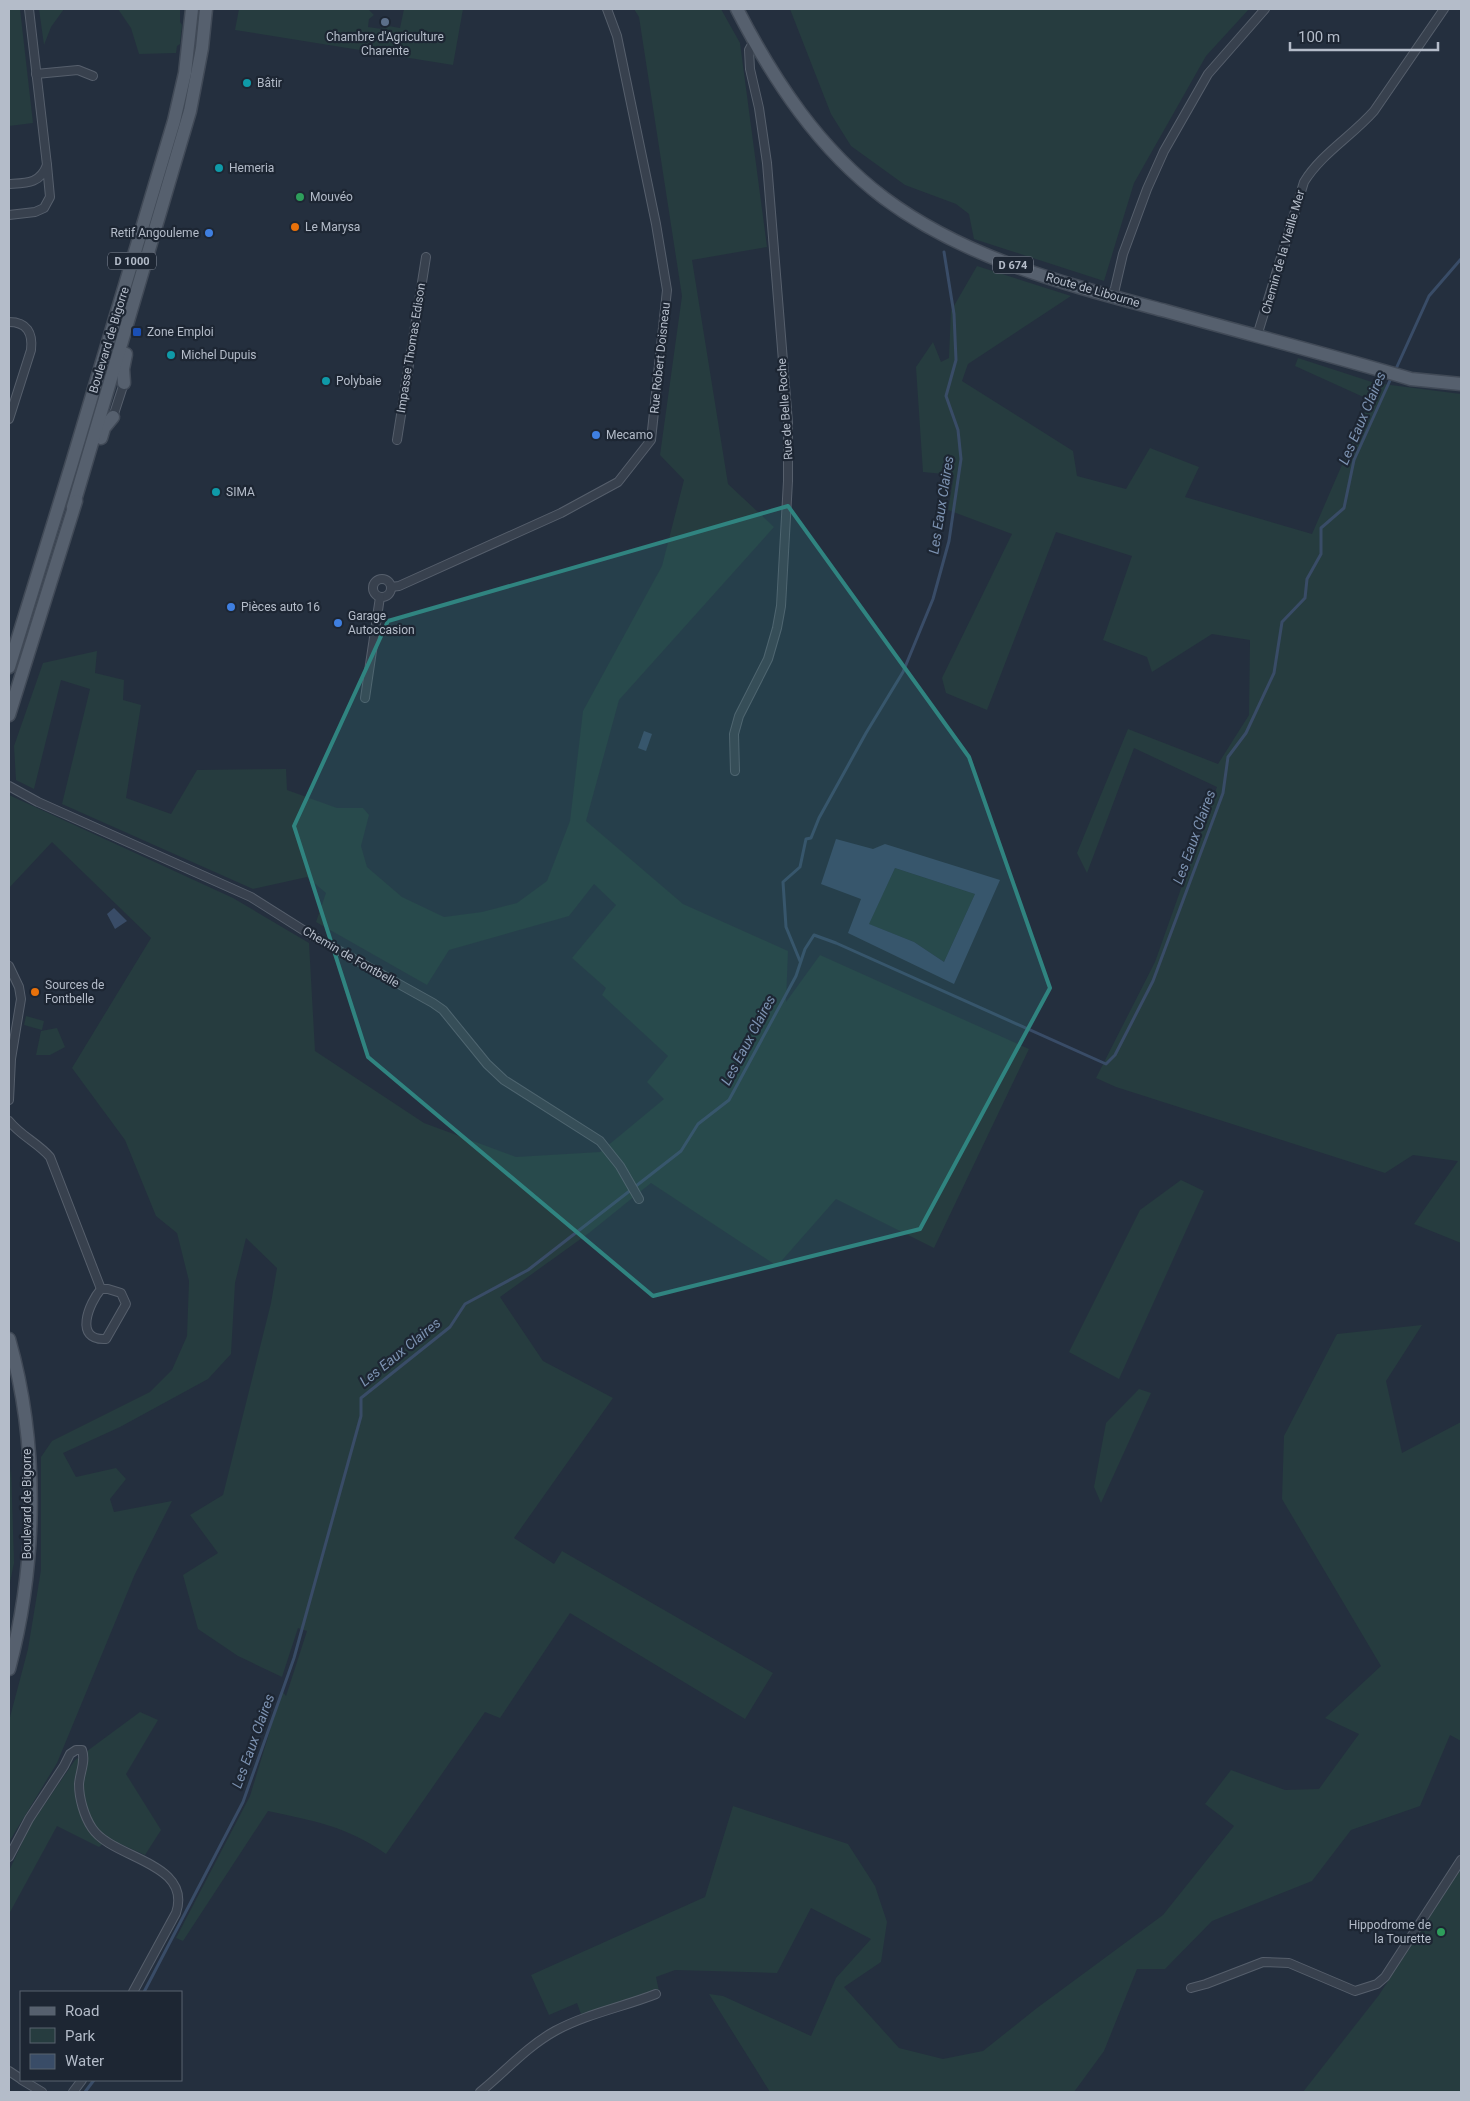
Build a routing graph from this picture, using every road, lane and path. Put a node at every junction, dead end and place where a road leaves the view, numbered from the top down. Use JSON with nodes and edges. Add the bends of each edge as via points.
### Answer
{"nodes":[{"id":1,"x":29,"y":9,"type":"edge"},
{"id":2,"x":192,"y":9,"type":"edge"},
{"id":3,"x":206,"y":9,"type":"edge"},
{"id":4,"x":607,"y":9,"type":"edge"},
{"id":5,"x":737,"y":9,"type":"edge"},
{"id":6,"x":1265,"y":9,"type":"edge"},
{"id":7,"x":1444,"y":9,"type":"edge"},
{"id":8,"x":754,"y":42,"type":"junction"},
{"id":9,"x":36,"y":74,"type":"junction"},
{"id":10,"x":92,"y":76,"type":"dead end"},
{"id":11,"x":179,"y":148,"type":"junction"},
{"id":12,"x":46,"y":165,"type":"junction"},
{"id":13,"x":9,"y":184,"type":"edge"},
{"id":14,"x":9,"y":215,"type":"edge"},
{"id":15,"x":426,"y":257,"type":"dead end"},
{"id":16,"x":1113,"y":297,"type":"junction"},
{"id":17,"x":9,"y":322,"type":"edge"},
{"id":18,"x":1257,"y":336,"type":"junction"},
{"id":19,"x":124,"y":383,"type":"joint"},
{"id":20,"x":1461,"y":384,"type":"edge"},
{"id":21,"x":113,"y":417,"type":"joint"},
{"id":22,"x":9,"y":419,"type":"edge"},
{"id":23,"x":397,"y":440,"type":"dead end"},
{"id":24,"x":73,"y":507,"type":"junction"},
{"id":25,"x":391,"y":588,"type":"junction"},
{"id":26,"x":380,"y":597,"type":"junction"},
{"id":27,"x":9,"y":667,"type":"edge"},
{"id":28,"x":365,"y":698,"type":"dead end"},
{"id":29,"x":9,"y":715,"type":"edge"},
{"id":30,"x":735,"y":771,"type":"dead end"},
{"id":31,"x":9,"y":786,"type":"edge"},
{"id":32,"x":9,"y":966,"type":"edge"},
{"id":33,"x":9,"y":1100,"type":"edge"},
{"id":34,"x":9,"y":1121,"type":"edge"},
{"id":35,"x":638,"y":1196,"type":"dead end"},
{"id":36,"x":101,"y":1289,"type":"junction"},
{"id":37,"x":9,"y":1339,"type":"edge"},
{"id":38,"x":9,"y":1364,"type":"edge"},
{"id":39,"x":9,"y":1634,"type":"edge"},
{"id":40,"x":9,"y":1669,"type":"edge"},
{"id":41,"x":9,"y":1857,"type":"edge"},
{"id":42,"x":1461,"y":1860,"type":"edge"},
{"id":43,"x":1191,"y":1988,"type":"dead end"},
{"id":44,"x":134,"y":1991,"type":"edge"},
{"id":45,"x":656,"y":1994,"type":"dead end"},
{"id":46,"x":9,"y":2071,"type":"edge"},
{"id":47,"x":20,"y":2078,"type":"edge"},
{"id":48,"x":25,"y":2081,"type":"edge"},
{"id":49,"x":81,"y":2081,"type":"edge"},
{"id":50,"x":42,"y":2092,"type":"edge"},
{"id":51,"x":74,"y":2092,"type":"edge"},
{"id":52,"x":480,"y":2092,"type":"edge"}],
"edges":[{"from":1,"to":9,"type":"street"},
{"from":2,"to":27,"type":"main road","name":"Boulevard de Bigorre","number":"D 1000","via":[[185,73],[174,122]]},
{"from":3,"to":11,"type":"main road","name":"Boulevard de Bigorre","number":"D 1000","via":[[199,69]]},
{"from":4,"to":25,"type":"street","name":"Rue Robert Doisneau","via":[[617,36],[667,290],[651,440],[618,482],[561,513]]},
{"from":5,"to":8,"type":"main road","name":"Route de Libourne","number":"D 674"},
{"from":6,"to":16,"type":"street","via":[[1208,74],[1164,151],[1123,254]]},
{"from":7,"to":18,"type":"street","name":"Chemin de la Vieille Mer","via":[[1374,111],[1312,170],[1304,182]]},
{"from":8,"to":16,"type":"main road","name":"Route de Libourne","number":"D 674","via":[[806,121],[829,148],[884,197],[923,224],[965,246],[1042,276]]},
{"from":8,"to":30,"type":"street","name":"Rue de Belle Roche","via":[[749,50],[750,69],[767,163],[788,423],[788,482],[779,620],[768,659],[739,716],[734,734]]},
{"from":9,"to":10,"type":"street","via":[[78,70]]},
{"from":9,"to":12,"type":"street"},
{"from":11,"to":19,"type":"main road","via":[[124,360]]},
{"from":11,"to":24,"type":"main road","name":"Boulevard de Bigorre","number":"D 1000"},
{"from":12,"to":13,"type":"street","via":[[44,174],[38,179]]},
{"from":12,"to":14,"type":"street","via":[[50,197],[44,208]]},
{"from":15,"to":23,"type":"street","name":"Impasse Thomas Edison"},
{"from":16,"to":18,"type":"main road","name":"Route de Libourne","number":"D 674"},
{"from":17,"to":22,"type":"street","via":[[23,324],[32,341]]},
{"from":18,"to":20,"type":"main road","name":"Route de Libourne","number":"D 674","via":[[1402,377]]},
{"from":19,"to":21,"type":"street"},
{"from":21,"to":24,"type":"main road","via":[[104,428],[92,467]]},
{"from":24,"to":29,"type":"main road","number":"D 1000"},
{"from":25,"to":26,"type":"street","via":[[388,595]]},
{"from":25,"to":26,"type":"street","via":[[386,580],[376,582],[373,590]]},
{"from":26,"to":28,"type":"street"},
{"from":31,"to":35,"type":"street","name":"Chemin de Fontbelle","via":[[250,897],[311,936],[433,1003],[443,1010],[504,1080],[600,1141]]},
{"from":32,"to":33,"type":"street","via":[[21,998],[11,1059]]},
{"from":34,"to":36,"type":"street","via":[[50,1157]]},
{"from":36,"to":36,"type":"street","via":[[85,1318],[90,1334],[106,1339],[126,1304],[121,1293]]},
{"from":37,"to":40,"type":"main road","name":"Boulevard de Bigorre","via":[[24,1401],[30,1522],[25,1590]]},
{"from":38,"to":39,"type":"main road","name":"Boulevard de Bigorre","via":[[18,1411],[22,1518],[20,1576]]},
{"from":41,"to":44,"type":"street","via":[[28,1819],[70,1754],[82,1750],[84,1756],[79,1785],[85,1815],[92,1829],[105,1841],[163,1873],[179,1894],[176,1913]]},
{"from":42,"to":43,"type":"street","via":[[1385,1977],[1377,1984],[1355,1991],[1289,1963],[1263,1962]]},
{"from":45,"to":52,"type":"street","via":[[555,2031],[523,2053]]},
{"from":46,"to":47,"type":"street"},
{"from":48,"to":50,"type":"street"},
{"from":49,"to":51,"type":"street"}]}
